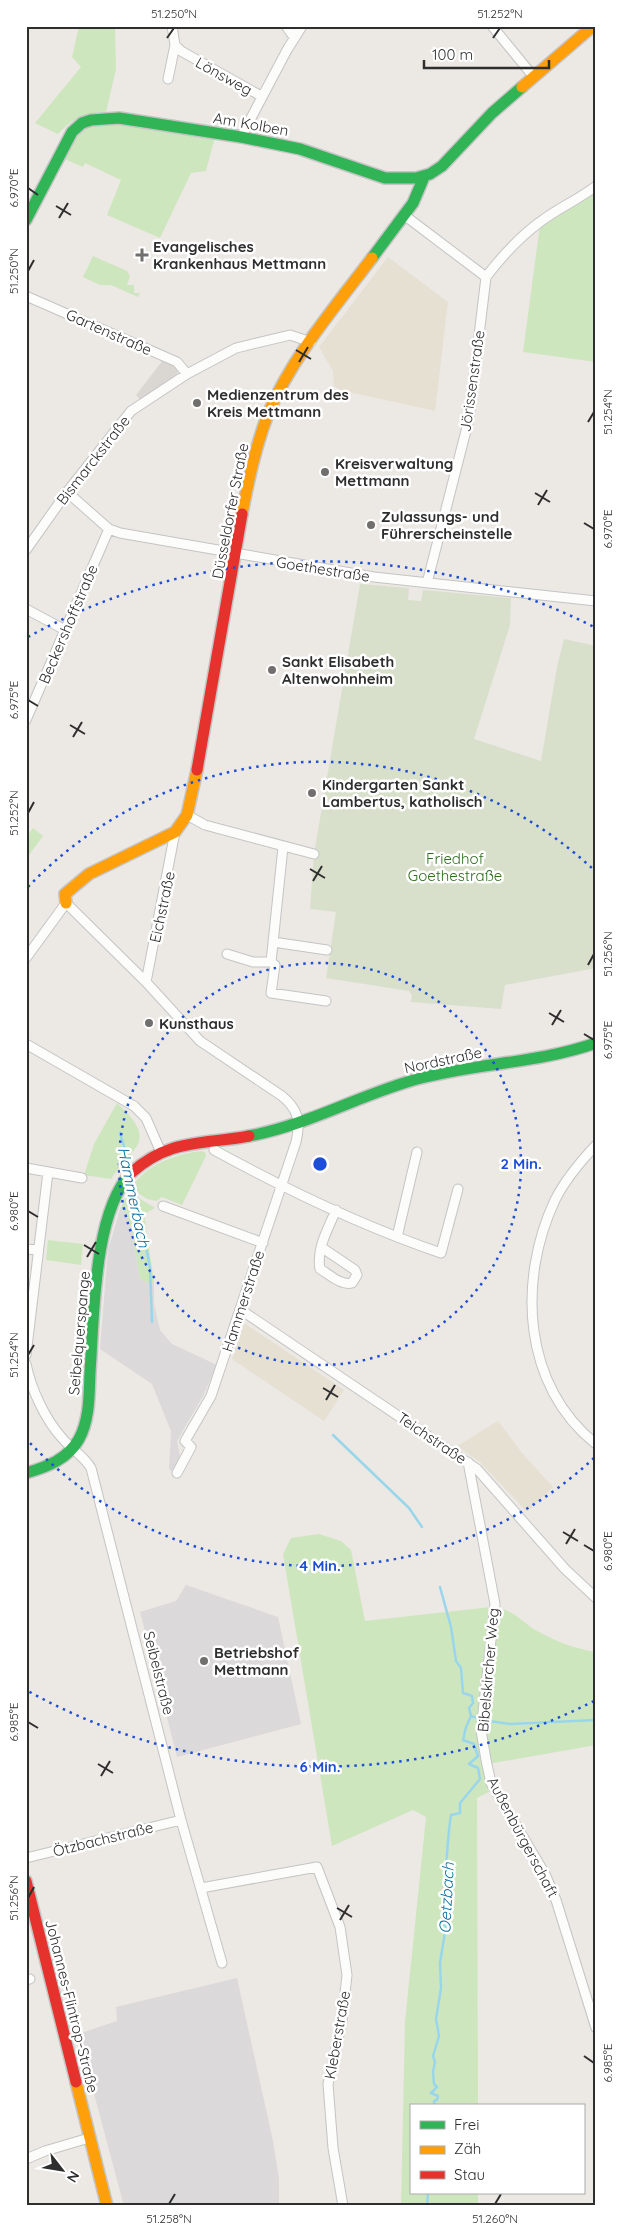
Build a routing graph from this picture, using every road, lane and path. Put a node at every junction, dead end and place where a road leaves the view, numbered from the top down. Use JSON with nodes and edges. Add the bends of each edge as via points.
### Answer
{"nodes":[{"id":1,"x":172,"y":26,"type":"edge"},
{"id":2,"x":286,"y":26,"type":"edge"},
{"id":3,"x":302,"y":26,"type":"edge"},
{"id":4,"x":492,"y":26,"type":"edge"},
{"id":5,"x":593,"y":26,"type":"edge"},
{"id":6,"x":294,"y":37,"type":"junction"},
{"id":7,"x":175,"y":45,"type":"junction"},
{"id":8,"x":533,"y":76,"type":"junction"},
{"id":9,"x":168,"y":79,"type":"dead end"},
{"id":10,"x":262,"y":96,"type":"junction"},
{"id":11,"x":241,"y":137,"type":"junction"},
{"id":12,"x":424,"y":176,"type":"junction"},
{"id":13,"x":596,"y":186,"type":"edge"},
{"id":14,"x":404,"y":215,"type":"junction"},
{"id":15,"x":26,"y":220,"type":"edge"},
{"id":16,"x":486,"y":278,"type":"junction"},
{"id":17,"x":26,"y":296,"type":"edge"},
{"id":18,"x":311,"y":342,"type":"junction"},
{"id":19,"x":187,"y":374,"type":"junction"},
{"id":20,"x":67,"y":492,"type":"junction"},
{"id":21,"x":109,"y":529,"type":"junction"},
{"id":22,"x":26,"y":550,"type":"edge"},
{"id":23,"x":236,"y":555,"type":"junction"},
{"id":24,"x":427,"y":583,"type":"junction"},
{"id":25,"x":596,"y":601,"type":"edge"},
{"id":26,"x":26,"y":609,"type":"edge"},
{"id":27,"x":65,"y":630,"type":"junction"},
{"id":28,"x":26,"y":720,"type":"edge"},
{"id":29,"x":187,"y":815,"type":"junction"},
{"id":30,"x":175,"y":832,"type":"junction"},
{"id":31,"x":283,"y":847,"type":"junction"},
{"id":32,"x":314,"y":854,"type":"dead end"},
{"id":33,"x":66,"y":903,"type":"junction"},
{"id":34,"x":273,"y":942,"type":"junction"},
{"id":35,"x":327,"y":950,"type":"dead end"},
{"id":36,"x":227,"y":954,"type":"dead end"},
{"id":37,"x":26,"y":958,"type":"edge"},
{"id":38,"x":271,"y":962,"type":"junction"},
{"id":39,"x":146,"y":982,"type":"junction"},
{"id":40,"x":326,"y":1002,"type":"dead end"},
{"id":41,"x":596,"y":1043,"type":"edge"},
{"id":42,"x":26,"y":1044,"type":"edge"},
{"id":43,"x":300,"y":1120,"type":"junction"},
{"id":44,"x":596,"y":1145,"type":"edge"},
{"id":45,"x":160,"y":1150,"type":"junction"},
{"id":46,"x":214,"y":1150,"type":"dead end"},
{"id":47,"x":417,"y":1152,"type":"dead end"},
{"id":48,"x":26,"y":1168,"type":"edge"},
{"id":49,"x":48,"y":1172,"type":"junction"},
{"id":50,"x":82,"y":1178,"type":"dead end"},
{"id":51,"x":281,"y":1187,"type":"junction"},
{"id":52,"x":458,"y":1189,"type":"dead end"},
{"id":53,"x":163,"y":1206,"type":"dead end"},
{"id":54,"x":336,"y":1210,"type":"junction"},
{"id":55,"x":396,"y":1237,"type":"junction"},
{"id":56,"x":263,"y":1243,"type":"junction"},
{"id":57,"x":321,"y":1246,"type":"junction"},
{"id":58,"x":26,"y":1249,"type":"edge"},
{"id":59,"x":38,"y":1250,"type":"junction"},
{"id":60,"x":241,"y":1310,"type":"junction"},
{"id":61,"x":26,"y":1355,"type":"edge"},
{"id":62,"x":26,"y":1364,"type":"edge"},
{"id":63,"x":596,"y":1444,"type":"edge"},
{"id":64,"x":73,"y":1447,"type":"junction"},
{"id":65,"x":468,"y":1462,"type":"junction"},
{"id":66,"x":26,"y":1473,"type":"edge"},
{"id":67,"x":177,"y":1473,"type":"dead end"},
{"id":68,"x":596,"y":1598,"type":"edge"},
{"id":69,"x":486,"y":1760,"type":"joint"},
{"id":70,"x":181,"y":1820,"type":"junction"},
{"id":71,"x":26,"y":1858,"type":"edge"},
{"id":72,"x":26,"y":1880,"type":"edge"},
{"id":73,"x":200,"y":1888,"type":"junction"},
{"id":74,"x":222,"y":1963,"type":"dead end"},
{"id":75,"x":596,"y":2028,"type":"edge"},
{"id":76,"x":89,"y":2138,"type":"junction"},
{"id":77,"x":26,"y":2159,"type":"edge"},
{"id":78,"x":107,"y":2206,"type":"edge"},
{"id":79,"x":343,"y":2206,"type":"edge"}],
"edges":[{"from":1,"to":7,"type":"street","name":"Lönsweg"},
{"from":2,"to":6,"type":"street"},
{"from":3,"to":6,"type":"street"},
{"from":4,"to":8,"type":"street"},
{"from":5,"to":8,"type":"street"},
{"from":6,"to":10,"type":"street"},
{"from":7,"to":9,"type":"street","name":"Lönsweg"},
{"from":7,"to":10,"type":"street","name":"Lönsweg","via":[[186,55]]},
{"from":8,"to":12,"type":"street","via":[[484,121],[447,162]]},
{"from":10,"to":11,"type":"street","name":"Lönsweg"},
{"from":11,"to":12,"type":"street","name":"Am Kolben","via":[[322,154],[385,178],[401,180]]},
{"from":11,"to":15,"type":"street","name":"Am Kolben","via":[[110,118],[82,123],[72,132]]},
{"from":12,"to":14,"type":"street","name":"Düsseldorfer Straße","via":[[418,194]]},
{"from":13,"to":16,"type":"street","via":[[539,222],[504,252]]},
{"from":14,"to":16,"type":"street"},
{"from":14,"to":18,"type":"street","name":"Düsseldorfer Straße"},
{"from":16,"to":24,"type":"street","name":"Jörissenstraße","via":[[469,419]]},
{"from":17,"to":19,"type":"street","name":"Gartenstraße","via":[[177,362]]},
{"from":18,"to":19,"type":"street","name":"Bismarckstraße","via":[[290,335],[245,345]]},
{"from":18,"to":23,"type":"street","name":"Düsseldorfer Straße","via":[[280,388],[268,415],[247,486]]},
{"from":19,"to":20,"type":"street","name":"Bismarckstraße","via":[[126,416]]},
{"from":20,"to":21,"type":"street","name":"Goethestraße"},
{"from":20,"to":22,"type":"street","name":"Bismarckstraße"},
{"from":21,"to":23,"type":"street","name":"Goethestraße"},
{"from":21,"to":27,"type":"street","name":"Beckershoffstraße"},
{"from":23,"to":24,"type":"street","name":"Goethestraße"},
{"from":23,"to":29,"type":"street","name":"Düsseldorfer Straße"},
{"from":24,"to":25,"type":"street","name":"Goethestraße"},
{"from":26,"to":27,"type":"street"},
{"from":27,"to":28,"type":"street","name":"Beckershoffstraße"},
{"from":29,"to":30,"type":"street","name":"Düsseldorfer Straße"},
{"from":29,"to":31,"type":"street","via":[[205,825]]},
{"from":30,"to":33,"type":"street","name":"Düsseldorfer Straße","via":[[89,874],[67,891],[64,896]]},
{"from":30,"to":39,"type":"street","name":"Eichstraße"},
{"from":31,"to":32,"type":"street"},
{"from":31,"to":34,"type":"street"},
{"from":33,"to":37,"type":"street"},
{"from":33,"to":39,"type":"street"},
{"from":34,"to":35,"type":"street"},
{"from":34,"to":38,"type":"street"},
{"from":36,"to":38,"type":"street","via":[[253,962]]},
{"from":38,"to":40,"type":"street","via":[[275,965],[271,993]]},
{"from":39,"to":43,"type":"street","via":[[200,1040],[293,1105]]},
{"from":41,"to":43,"type":"street","name":"Nordstraße","via":[[552,1058],[467,1068],[419,1079]]},
{"from":42,"to":45,"type":"street","via":[[134,1106],[146,1118]]},
{"from":43,"to":45,"type":"street","name":"Nordstraße","via":[[254,1136],[192,1142]]},
{"from":43,"to":51,"type":"street","name":"Hammerstraße"},
{"from":44,"to":63,"type":"street","via":[[565,1183],[546,1222],[536,1264],[532,1308],[534,1335],[544,1377],[567,1417]]},
{"from":45,"to":64,"type":"street","name":"Seibelquerspange","via":[[141,1163],[118,1188],[107,1216],[84,1428]]},
{"from":46,"to":51,"type":"street"},
{"from":47,"to":55,"type":"street"},
{"from":48,"to":49,"type":"street"},
{"from":49,"to":50,"type":"street"},
{"from":49,"to":59,"type":"street"},
{"from":51,"to":54,"type":"street"},
{"from":51,"to":56,"type":"street","name":"Hammerstraße"},
{"from":52,"to":55,"type":"street","via":[[441,1252]]},
{"from":53,"to":56,"type":"street"},
{"from":54,"to":55,"type":"street"},
{"from":54,"to":57,"type":"street"},
{"from":56,"to":60,"type":"street","name":"Hammerstraße"},
{"from":57,"to":57,"type":"street","via":[[320,1268],[336,1279],[352,1283],[357,1275],[355,1270]]},
{"from":58,"to":59,"type":"street"},
{"from":59,"to":61,"type":"street"},
{"from":60,"to":65,"type":"street","name":"Teichstraße"},
{"from":60,"to":67,"type":"street","name":"Hammerstraße","via":[[211,1396],[185,1441],[192,1447]]},
{"from":62,"to":64,"type":"street","name":"Seibelstraße","via":[[45,1412],[62,1438]]},
{"from":64,"to":66,"type":"street","via":[[54,1463]]},
{"from":64,"to":70,"type":"street","name":"Seibelstraße","via":[[91,1468]]},
{"from":65,"to":68,"type":"street","name":"Teichstraße","via":[[565,1569]]},
{"from":65,"to":69,"type":"street","name":"Bibelskircher Weg","via":[[495,1604],[481,1730]]},
{"from":69,"to":75,"type":"street","name":"Außenbürgerschaft","via":[[491,1783],[545,1874],[556,1900]]},
{"from":70,"to":71,"type":"street","name":"Ötzbachstraße"},
{"from":70,"to":73,"type":"street","name":"Seibelstraße"},
{"from":72,"to":76,"type":"street","name":"Johannes-Flintrop-Straße"},
{"from":73,"to":74,"type":"street","name":"Seibelstraße"},
{"from":73,"to":79,"type":"street","name":"Kleberstraße","via":[[317,1867],[340,1927],[347,1975],[342,2021],[328,2084],[333,2148]]},
{"from":76,"to":77,"type":"street"},
{"from":76,"to":78,"type":"street","name":"Johannes-Flintrop-Straße"}]}
